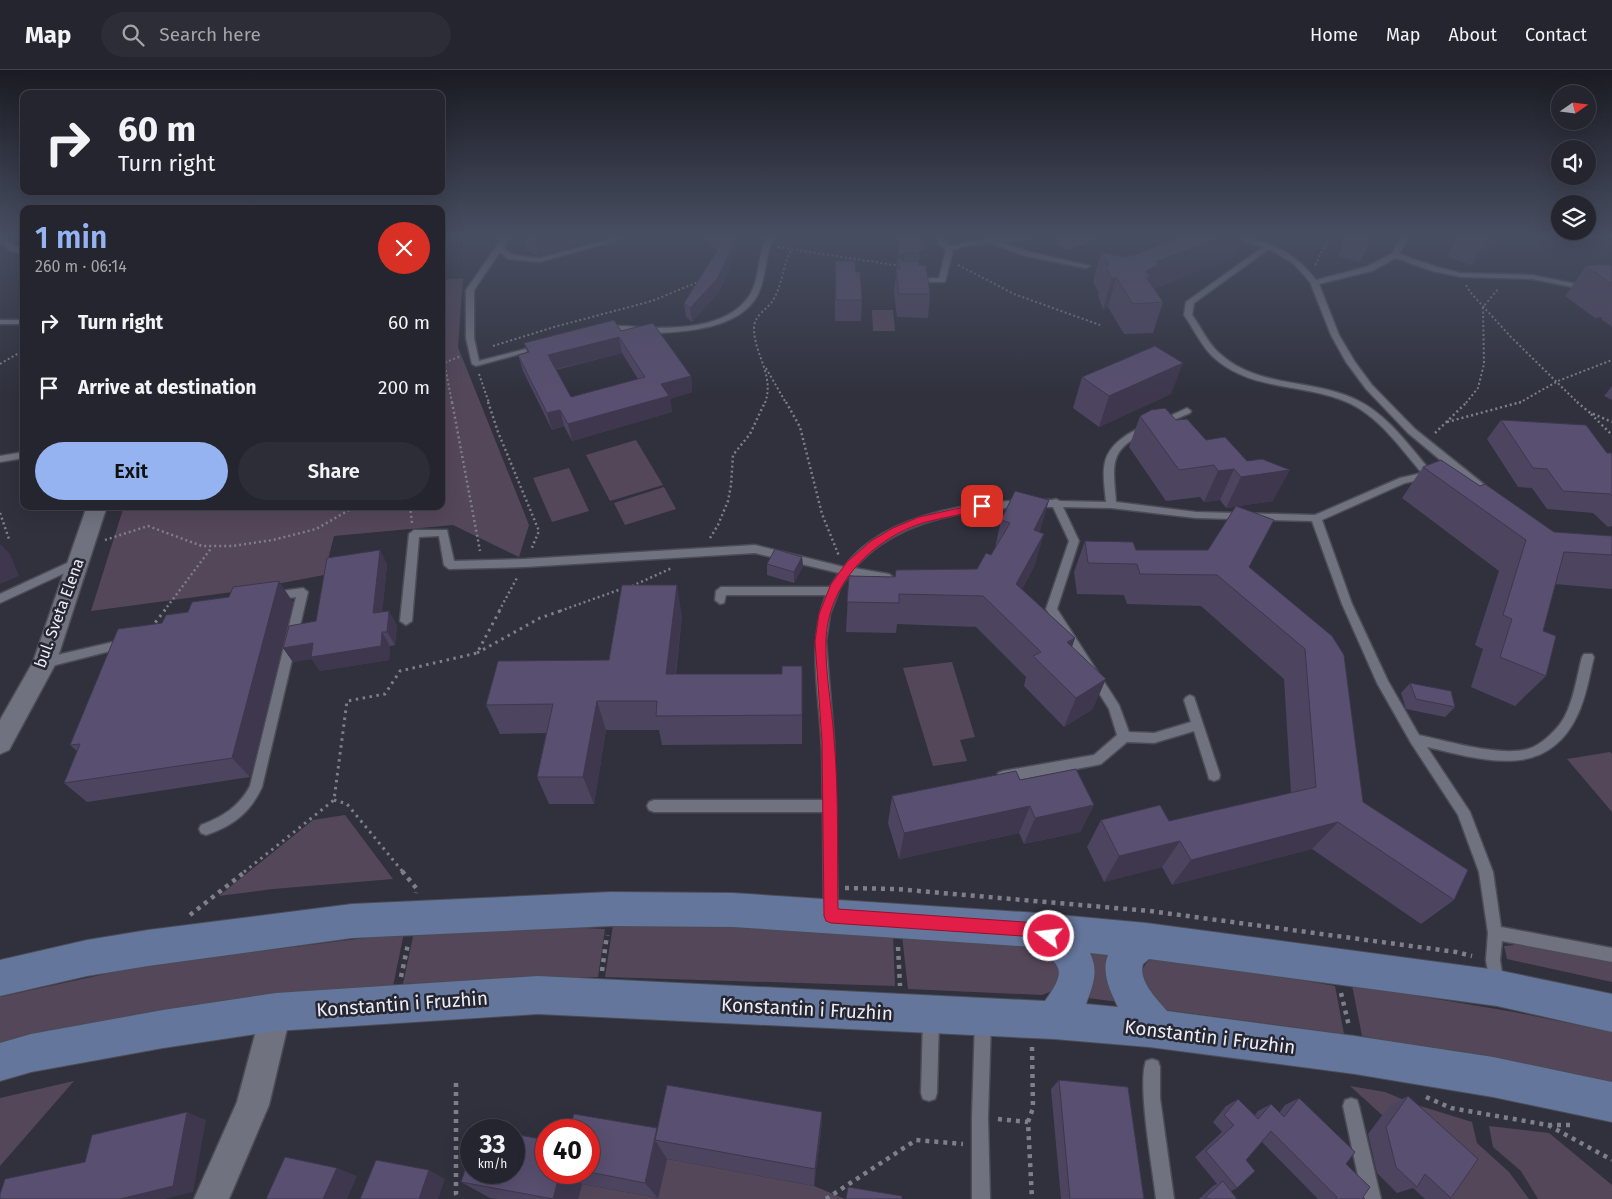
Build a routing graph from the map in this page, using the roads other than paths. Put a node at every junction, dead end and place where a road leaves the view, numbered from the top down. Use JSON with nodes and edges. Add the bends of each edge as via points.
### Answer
{"nodes":[{"id":1,"x":470,"y":290,"type":"edge"},
{"id":2,"x":755,"y":290,"type":"edge"},
{"id":3,"x":1207,"y":290,"type":"edge"},
{"id":4,"x":1318,"y":290,"type":"edge"},
{"id":5,"x":1595,"y":290,"type":"edge"},
{"id":6,"x":1612,"y":293,"type":"edge"},
{"id":7,"x":0,"y":322,"type":"edge"},
{"id":8,"x":20,"y":322,"type":"edge"},
{"id":9,"x":598,"y":332,"type":"edge"},
{"id":10,"x":551,"y":345,"type":"edge"},
{"id":11,"x":1187,"y":411,"type":"dead end"},
{"id":12,"x":20,"y":456,"type":"edge"},
{"id":13,"x":0,"y":459,"type":"edge"},
{"id":14,"x":1458,"y":470,"type":"junction"},
{"id":15,"x":1428,"y":474,"type":"junction"},
{"id":16,"x":1497,"y":499,"type":"edge"},
{"id":17,"x":1056,"y":502,"type":"junction"},
{"id":18,"x":1111,"y":505,"type":"junction"},
{"id":19,"x":96,"y":510,"type":"edge"},
{"id":20,"x":1316,"y":518,"type":"junction"},
{"id":21,"x":80,"y":555,"type":"junction"},
{"id":22,"x":847,"y":571,"type":"junction"},
{"id":23,"x":889,"y":578,"type":"edge"},
{"id":24,"x":834,"y":591,"type":"junction"},
{"id":25,"x":258,"y":598,"type":"edge"},
{"id":26,"x":0,"y":599,"type":"edge"},
{"id":27,"x":720,"y":600,"type":"dead end"},
{"id":28,"x":406,"y":621,"type":"dead end"},
{"id":29,"x":143,"y":638,"type":"edge"},
{"id":30,"x":1588,"y":657,"type":"dead end"},
{"id":31,"x":44,"y":663,"type":"junction"},
{"id":32,"x":1190,"y":700,"type":"dead end"},
{"id":33,"x":1198,"y":725,"type":"junction"},
{"id":34,"x":1124,"y":737,"type":"junction"},
{"id":35,"x":1415,"y":739,"type":"junction"},
{"id":36,"x":0,"y":743,"type":"edge"},
{"id":37,"x":1214,"y":775,"type":"dead end"},
{"id":38,"x":991,"y":779,"type":"edge"},
{"id":39,"x":654,"y":806,"type":"dead end"},
{"id":40,"x":828,"y":806,"type":"junction"},
{"id":41,"x":206,"y":829,"type":"dead end"},
{"id":42,"x":831,"y":916,"type":"junction"},
{"id":43,"x":1038,"y":930,"type":"junction"},
{"id":44,"x":1495,"y":933,"type":"junction"},
{"id":45,"x":1146,"y":941,"type":"junction"},
{"id":46,"x":1612,"y":955,"type":"edge"},
{"id":47,"x":0,"y":978,"type":"edge"},
{"id":48,"x":1497,"y":988,"type":"junction"},
{"id":49,"x":276,"y":1012,"type":"junction"},
{"id":50,"x":1612,"y":1012,"type":"edge"},
{"id":51,"x":931,"y":1015,"type":"junction"},
{"id":52,"x":983,"y":1017,"type":"junction"},
{"id":53,"x":1157,"y":1029,"type":"junction"},
{"id":54,"x":1043,"y":1032,"type":"junction"},
{"id":55,"x":0,"y":1062,"type":"edge"},
{"id":56,"x":1152,"y":1067,"type":"dead end"},
{"id":57,"x":929,"y":1093,"type":"dead end"},
{"id":58,"x":1612,"y":1102,"type":"edge"},
{"id":59,"x":1351,"y":1106,"type":"dead end"},
{"id":60,"x":211,"y":1199,"type":"edge"},
{"id":61,"x":981,"y":1199,"type":"edge"},
{"id":62,"x":1166,"y":1199,"type":"edge"},
{"id":63,"x":1372,"y":1199,"type":"edge"}],
"edges":[{"from":1,"to":10,"type":"lane","via":[[470,338],[476,364]]},
{"from":2,"to":9,"type":"lane","via":[[751,300],[735,314],[708,324],[674,329],[617,327]]},
{"from":3,"to":15,"type":"lane","via":[[1190,302],[1188,315],[1214,354],[1237,370],[1352,401],[1370,411]]},
{"from":4,"to":14,"type":"lane","via":[[1326,317],[1341,346],[1368,385],[1397,418]]},
{"from":5,"to":6,"type":"lane"},
{"from":7,"to":8,"type":"lane"},
{"from":11,"to":18,"type":"lane","via":[[1134,434],[1118,449],[1110,461]]},
{"from":12,"to":13,"type":"lane"},
{"from":14,"to":15,"type":"lane"},
{"from":14,"to":16,"type":"lane"},
{"from":15,"to":20,"type":"lane","via":[[1403,480]]},
{"from":17,"to":18,"type":"lane"},
{"from":17,"to":22,"type":"lane","via":[[982,506],[923,520],[875,543]]},
{"from":17,"to":34,"type":"lane","via":[[1074,541],[1052,608],[1115,708]]},
{"from":18,"to":20,"type":"lane","via":[[1196,515]]},
{"from":19,"to":21,"type":"street","name":"bul. Sveta Elena"},
{"from":20,"to":35,"type":"lane","via":[[1347,604],[1383,683]]},
{"from":21,"to":26,"type":"lane"},
{"from":21,"to":31,"type":"street","name":"bul. Sveta Elena"},
{"from":22,"to":23,"type":"lane"},
{"from":22,"to":24,"type":"lane"},
{"from":22,"to":28,"type":"lane","via":[[755,549],[449,565],[443,532],[414,534]]},
{"from":24,"to":27,"type":"lane","via":[[721,591]]},
{"from":24,"to":40,"type":"lane","via":[[824,614],[820,641],[828,741]]},
{"from":25,"to":41,"type":"lane","via":[[303,592],[256,787],[247,803],[232,818]]},
{"from":29,"to":31,"type":"lane"},
{"from":30,"to":35,"type":"lane","via":[[1567,723],[1550,741],[1530,754],[1490,755]]},
{"from":31,"to":36,"type":"street","name":"bul. Sveta Elena"},
{"from":32,"to":33,"type":"lane"},
{"from":33,"to":34,"type":"lane","via":[[1154,738]]},
{"from":33,"to":37,"type":"lane"},
{"from":34,"to":38,"type":"lane","via":[[1097,760]]},
{"from":35,"to":44,"type":"lane","via":[[1463,812],[1486,872]]},
{"from":39,"to":40,"type":"lane"},
{"from":40,"to":42,"type":"lane"},
{"from":42,"to":43,"type":"street"},
{"from":42,"to":47,"type":"street","via":[[733,910],[611,909],[352,921],[130,950]]},
{"from":43,"to":45,"type":"street"},
{"from":43,"to":54,"type":"street","via":[[1068,948],[1078,967],[1078,982],[1071,997]]},
{"from":44,"to":46,"type":"lane"},
{"from":44,"to":48,"type":"lane","via":[[1493,960]]},
{"from":45,"to":48,"type":"street","via":[[1332,950]]},
{"from":45,"to":53,"type":"street","via":[[1130,950],[1123,964],[1131,994]]},
{"from":48,"to":50,"type":"street"},
{"from":49,"to":51,"type":"street","name":"Konstantin i Fruzhin","via":[[538,995]]},
{"from":49,"to":55,"type":"street","name":"Konstantin i Fruzhin","via":[[163,1029]]},
{"from":49,"to":60,"type":"street","via":[[253,1105]]},
{"from":51,"to":52,"type":"street","name":"Konstantin i Fruzhin"},
{"from":51,"to":57,"type":"lane"},
{"from":52,"to":54,"type":"street","name":"Konstantin i Fruzhin"},
{"from":52,"to":61,"type":"lane"},
{"from":53,"to":54,"type":"street","name":"Konstantin i Fruzhin"},
{"from":53,"to":58,"type":"street","name":"Konstantin i Fruzhin","via":[[1493,1077]]},
{"from":56,"to":62,"type":"lane","via":[[1152,1098]]},
{"from":59,"to":63,"type":"lane"}]}
